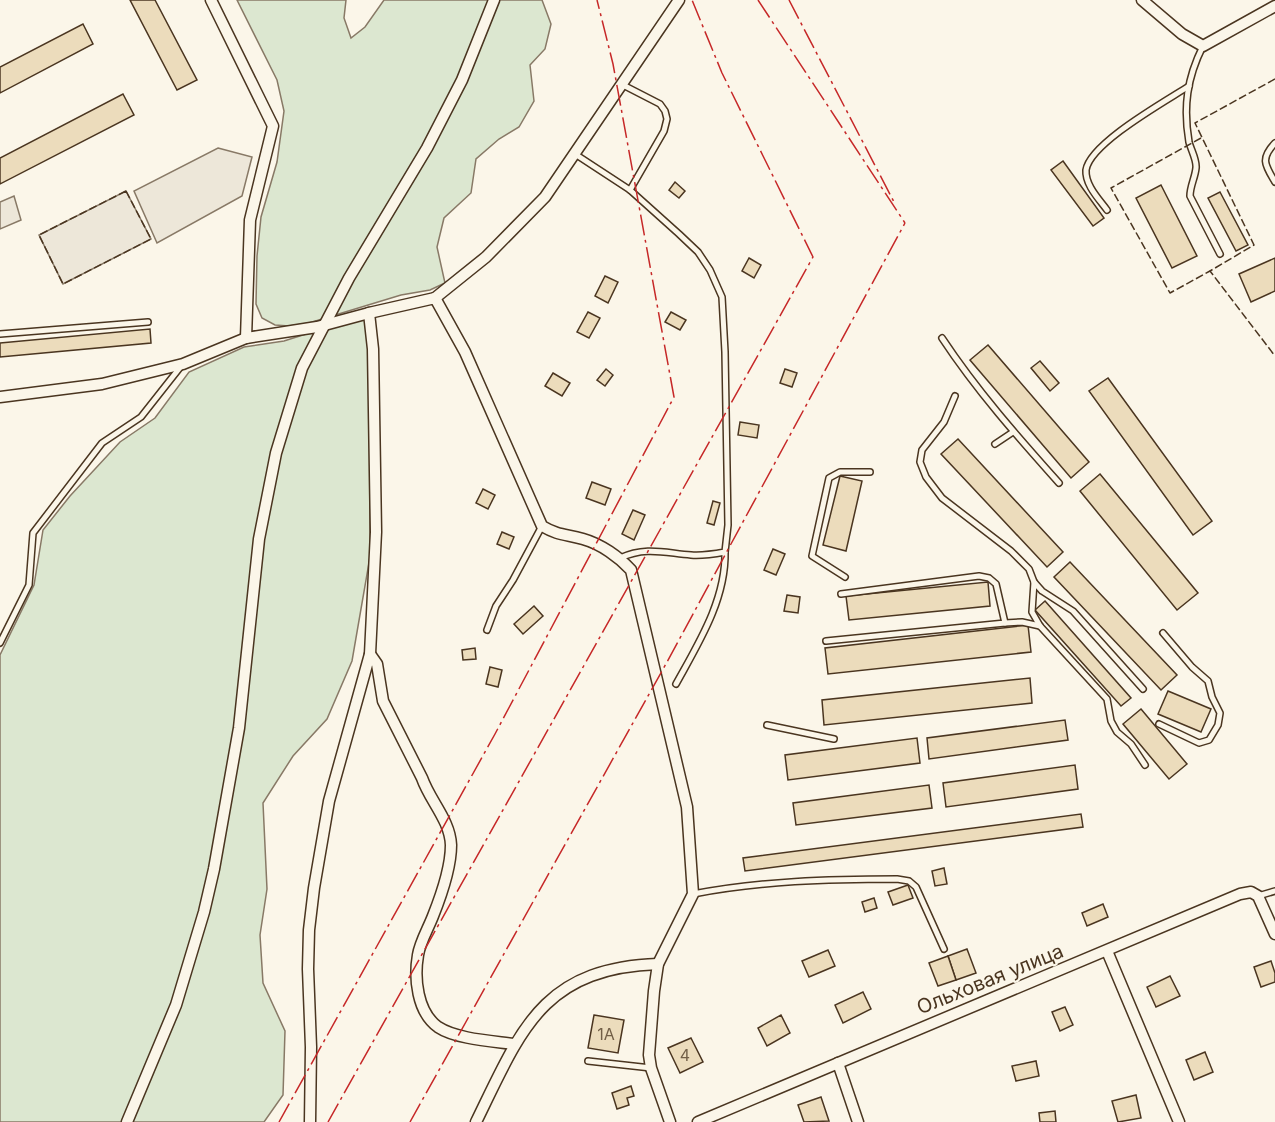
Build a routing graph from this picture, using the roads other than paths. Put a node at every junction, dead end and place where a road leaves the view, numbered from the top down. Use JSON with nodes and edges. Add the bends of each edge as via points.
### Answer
{"nodes":[{"id":1,"x":210,"y":0,"type":"edge"},
{"id":2,"x":494,"y":0,"type":"edge"},
{"id":3,"x":680,"y":0,"type":"edge"},
{"id":4,"x":1142,"y":0,"type":"edge"},
{"id":5,"x":1275,"y":6,"type":"edge"},
{"id":6,"x":1203,"y":46,"type":"junction"},
{"id":7,"x":623,"y":85,"type":"junction"},
{"id":8,"x":1189,"y":86,"type":"junction"},
{"id":9,"x":1275,"y":143,"type":"edge"},
{"id":10,"x":574,"y":153,"type":"junction"},
{"id":11,"x":1275,"y":182,"type":"edge"},
{"id":12,"x":630,"y":190,"type":"junction"},
{"id":13,"x":1107,"y":210,"type":"dead end"},
{"id":14,"x":1220,"y":254,"type":"dead end"},
{"id":15,"x":435,"y":298,"type":"junction"},
{"id":16,"x":369,"y":313,"type":"junction"},
{"id":17,"x":148,"y":322,"type":"dead end"},
{"id":18,"x":324,"y":325,"type":"junction"},
{"id":19,"x":0,"y":334,"type":"edge"},
{"id":20,"x":246,"y":338,"type":"junction"},
{"id":21,"x":942,"y":338,"type":"dead end"},
{"id":22,"x":183,"y":364,"type":"junction"},
{"id":23,"x":955,"y":396,"type":"dead end"},
{"id":24,"x":0,"y":397,"type":"edge"},
{"id":25,"x":1013,"y":432,"type":"junction"},
{"id":26,"x":995,"y":444,"type":"dead end"},
{"id":27,"x":870,"y":472,"type":"dead end"},
{"id":28,"x":1059,"y":483,"type":"dead end"},
{"id":29,"x":542,"y":526,"type":"junction"},
{"id":30,"x":725,"y":552,"type":"junction"},
{"id":31,"x":620,"y":558,"type":"junction"},
{"id":32,"x":845,"y":577,"type":"dead end"},
{"id":33,"x":1034,"y":582,"type":"junction"},
{"id":34,"x":841,"y":594,"type":"dead end"},
{"id":35,"x":1005,"y":623,"type":"junction"},
{"id":36,"x":1040,"y":626,"type":"junction"},
{"id":37,"x":487,"y":630,"type":"dead end"},
{"id":38,"x":1164,"y":633,"type":"dead end"},
{"id":39,"x":826,"y":641,"type":"dead end"},
{"id":40,"x":0,"y":643,"type":"edge"},
{"id":41,"x":370,"y":654,"type":"junction"},
{"id":42,"x":676,"y":684,"type":"dead end"},
{"id":43,"x":1143,"y":689,"type":"dead end"},
{"id":44,"x":1160,"y":724,"type":"dead end"},
{"id":45,"x":767,"y":725,"type":"dead end"},
{"id":46,"x":834,"y":739,"type":"dead end"},
{"id":47,"x":1145,"y":765,"type":"dead end"},
{"id":48,"x":1275,"y":891,"type":"edge"},
{"id":49,"x":693,"y":894,"type":"junction"},
{"id":50,"x":1258,"y":896,"type":"junction"},
{"id":51,"x":1275,"y":934,"type":"edge"},
{"id":52,"x":944,"y":949,"type":"dead end"},
{"id":53,"x":1107,"y":951,"type":"junction"},
{"id":54,"x":658,"y":964,"type":"junction"},
{"id":55,"x":514,"y":1044,"type":"junction"},
{"id":56,"x":588,"y":1061,"type":"dead end"},
{"id":57,"x":838,"y":1063,"type":"junction"},
{"id":58,"x":651,"y":1068,"type":"junction"},
{"id":59,"x":127,"y":1122,"type":"edge"},
{"id":60,"x":310,"y":1122,"type":"edge"},
{"id":61,"x":476,"y":1122,"type":"edge"},
{"id":62,"x":670,"y":1122,"type":"edge"},
{"id":63,"x":698,"y":1122,"type":"edge"},
{"id":64,"x":858,"y":1122,"type":"edge"},
{"id":65,"x":1179,"y":1122,"type":"edge"}],
"edges":[{"from":1,"to":20,"type":"street","via":[[273,126],[250,220]]},
{"from":2,"to":18,"type":"street","via":[[462,80],[427,148]]},
{"from":3,"to":7,"type":"street"},
{"from":4,"to":6,"type":"street","via":[[1182,34]]},
{"from":5,"to":6,"type":"street"},
{"from":6,"to":8,"type":"lane"},
{"from":7,"to":10,"type":"street"},
{"from":7,"to":12,"type":"lane","via":[[660,104],[667,119]]},
{"from":8,"to":13,"type":"lane","via":[[1141,116],[1090,159],[1086,171],[1089,184]]},
{"from":8,"to":14,"type":"lane","via":[[1185,113],[1197,167],[1190,195]]},
{"from":9,"to":11,"type":"lane","via":[[1267,152],[1264,165]]},
{"from":10,"to":12,"type":"lane"},
{"from":10,"to":15,"type":"street","via":[[545,197],[486,257]]},
{"from":12,"to":30,"type":"lane","via":[[698,252],[722,297],[728,525]]},
{"from":15,"to":16,"type":"street"},
{"from":15,"to":29,"type":"street","via":[[465,352]]},
{"from":16,"to":18,"type":"street"},
{"from":16,"to":41,"type":"street","via":[[376,532]]},
{"from":17,"to":19,"type":"lane"},
{"from":18,"to":20,"type":"street"},
{"from":18,"to":59,"type":"street","via":[[302,368],[268,489],[231,780],[204,912],[176,1005]]},
{"from":20,"to":22,"type":"street"},
{"from":21,"to":25,"type":"lane"},
{"from":22,"to":24,"type":"street","via":[[102,384]]},
{"from":22,"to":40,"type":"lane","via":[[141,417],[102,443],[33,533],[29,585]]},
{"from":23,"to":33,"type":"lane","via":[[944,422],[922,450],[920,462],[926,477],[942,498],[1011,551],[1029,569]]},
{"from":25,"to":26,"type":"lane"},
{"from":25,"to":28,"type":"lane"},
{"from":27,"to":32,"type":"lane","via":[[840,472],[829,477],[812,556]]},
{"from":29,"to":31,"type":"street","via":[[557,534],[584,539]]},
{"from":29,"to":37,"type":"lane","via":[[496,606]]},
{"from":30,"to":31,"type":"lane","via":[[634,552]]},
{"from":30,"to":42,"type":"lane","via":[[707,628]]},
{"from":31,"to":49,"type":"street","via":[[631,570],[687,807]]},
{"from":33,"to":36,"type":"lane","via":[[1032,612]]},
{"from":33,"to":43,"type":"lane","via":[[1073,611]]},
{"from":34,"to":35,"type":"lane","via":[[979,576],[996,584]]},
{"from":35,"to":36,"type":"lane"},
{"from":35,"to":39,"type":"lane"},
{"from":36,"to":47,"type":"lane","via":[[1107,699],[1117,732]]},
{"from":38,"to":44,"type":"lane","via":[[1208,681],[1220,713],[1209,740],[1199,743]]},
{"from":41,"to":55,"type":"street","via":[[376,664],[383,701],[447,827],[451,844],[441,892],[418,954],[419,997],[425,1013],[437,1026]]},
{"from":41,"to":60,"type":"street","via":[[329,801],[309,930]]},
{"from":45,"to":46,"type":"lane"},
{"from":48,"to":50,"type":"lane"},
{"from":49,"to":52,"type":"lane","via":[[796,882],[909,881],[916,887]]},
{"from":49,"to":54,"type":"street"},
{"from":50,"to":51,"type":"street"},
{"from":50,"to":53,"type":"street","name":"Ольховая улица","via":[[1251,892],[1240,894]]},
{"from":53,"to":57,"type":"street","name":"Ольховая улица"},
{"from":53,"to":65,"type":"street"},
{"from":54,"to":55,"type":"street","via":[[609,970],[581,979],[552,998]]},
{"from":54,"to":58,"type":"street"},
{"from":55,"to":61,"type":"street"},
{"from":56,"to":58,"type":"lane"},
{"from":57,"to":63,"type":"street","name":"Ольховая улица"},
{"from":57,"to":64,"type":"street"},
{"from":58,"to":62,"type":"street"}]}
